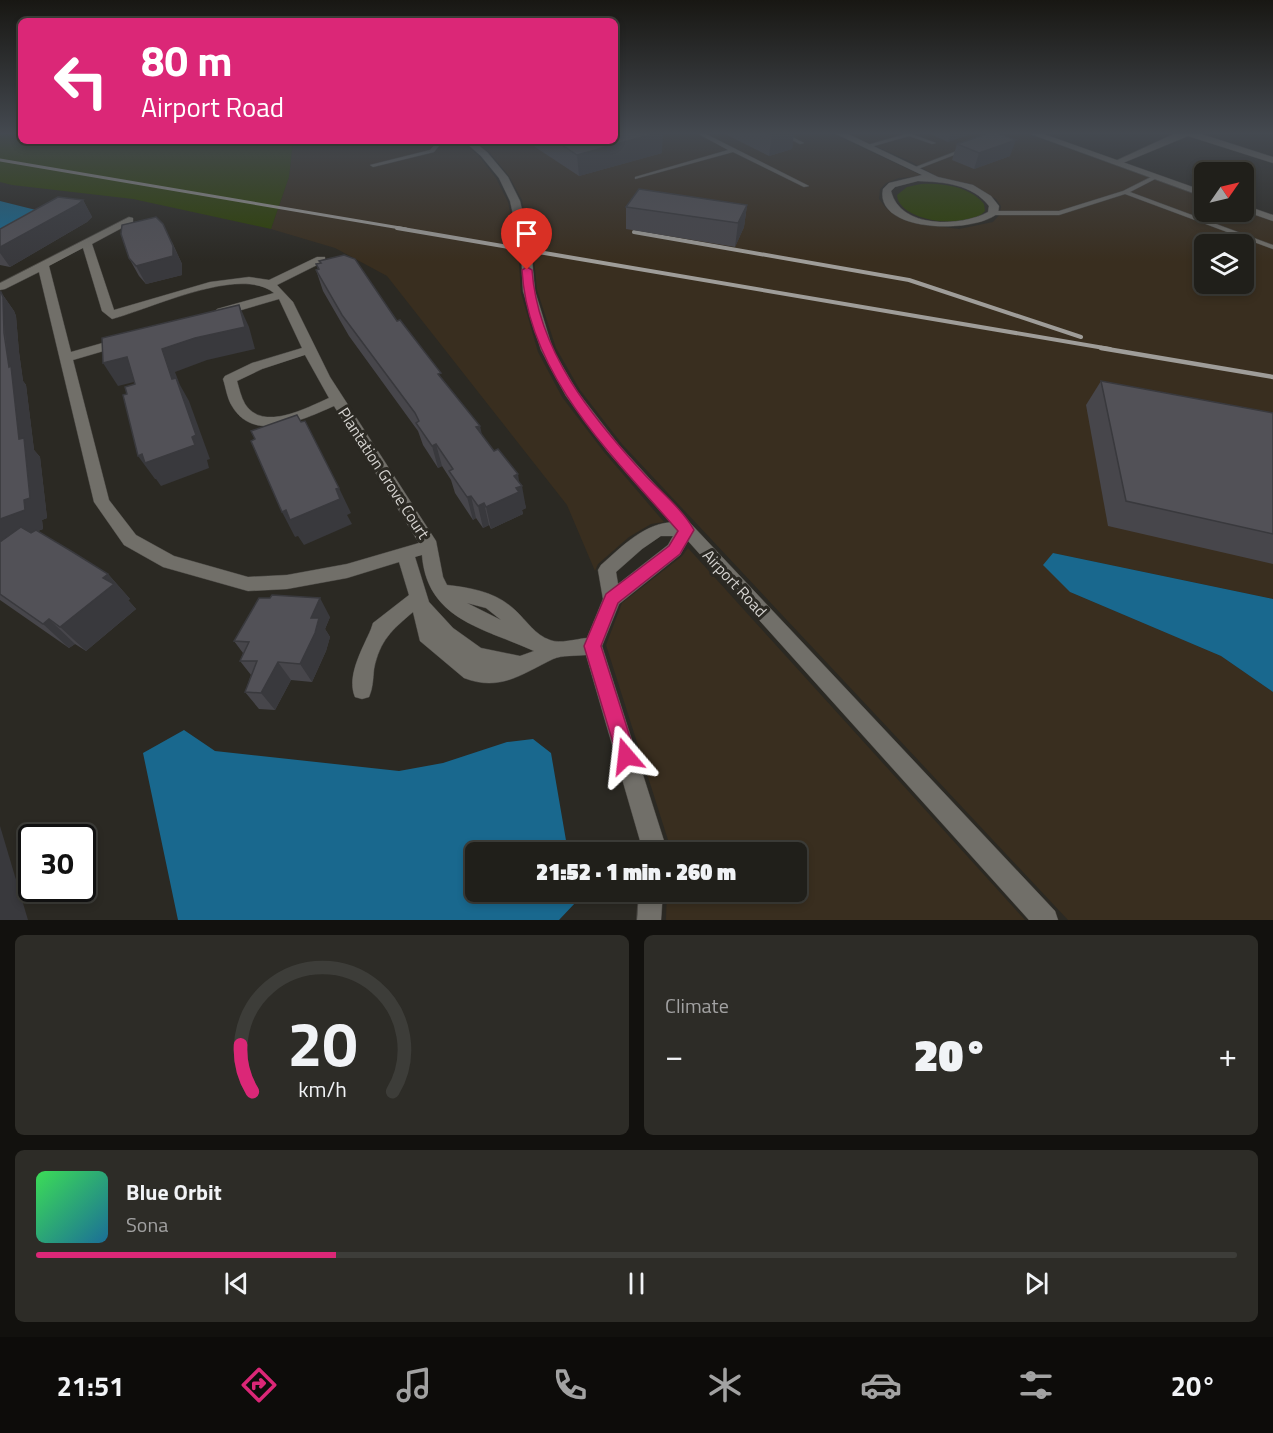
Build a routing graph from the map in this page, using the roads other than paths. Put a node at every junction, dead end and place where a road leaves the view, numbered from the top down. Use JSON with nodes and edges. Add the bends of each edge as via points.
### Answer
{"nodes":[{"id":1,"x":501,"y":175,"type":"edge"},
{"id":2,"x":649,"y":175,"type":"edge"},
{"id":3,"x":784,"y":175,"type":"edge"},
{"id":4,"x":928,"y":175,"type":"edge"},
{"id":5,"x":1149,"y":175,"type":"edge"},
{"id":6,"x":1155,"y":177,"type":"junction"},
{"id":7,"x":638,"y":178,"type":"dead end"},
{"id":8,"x":935,"y":179,"type":"junction"},
{"id":9,"x":806,"y":186,"type":"dead end"},
{"id":10,"x":1194,"y":191,"type":"edge"},
{"id":11,"x":1125,"y":192,"type":"junction"},
{"id":12,"x":1254,"y":211,"type":"edge"},
{"id":13,"x":993,"y":213,"type":"junction"},
{"id":14,"x":1273,"y":218,"type":"edge"},
{"id":15,"x":129,"y":220,"type":"dead end"},
{"id":16,"x":87,"y":244,"type":"junction"},
{"id":17,"x":1273,"y":247,"type":"edge"},
{"id":18,"x":321,"y":259,"type":"edge"},
{"id":19,"x":43,"y":266,"type":"junction"},
{"id":20,"x":268,"y":285,"type":"junction"},
{"id":21,"x":2,"y":287,"type":"edge"},
{"id":22,"x":281,"y":295,"type":"junction"},
{"id":23,"x":208,"y":316,"type":"edge"},
{"id":24,"x":132,"y":338,"type":"edge"},
{"id":25,"x":309,"y":350,"type":"junction"},
{"id":26,"x":66,"y":358,"type":"junction"},
{"id":27,"x":338,"y":400,"type":"junction"},
{"id":28,"x":686,"y":530,"type":"junction"},
{"id":29,"x":430,"y":546,"type":"junction"},
{"id":30,"x":405,"y":554,"type":"junction"},
{"id":31,"x":612,"y":599,"type":"junction"},
{"id":32,"x":419,"y":600,"type":"junction"},
{"id":33,"x":593,"y":646,"type":"junction"},
{"id":34,"x":544,"y":655,"type":"junction"},
{"id":35,"x":362,"y":690,"type":"dead end"},
{"id":36,"x":652,"y":842,"type":"edge"},
{"id":37,"x":651,"y":902,"type":"edge"},
{"id":38,"x":650,"y":920,"type":"edge"},
{"id":39,"x":1046,"y":920,"type":"edge"}],
"edges":[{"from":1,"to":28,"type":"street","name":"Airport Road","via":[[515,201],[526,249],[529,291],[547,350],[566,384],[613,448]]},
{"from":2,"to":7,"type":"lane"},
{"from":3,"to":9,"type":"lane"},
{"from":4,"to":8,"type":"street"},
{"from":5,"to":6,"type":"street"},
{"from":6,"to":10,"type":"street"},
{"from":6,"to":11,"type":"lane"},
{"from":8,"to":13,"type":"street","via":[[980,192],[994,206]]},
{"from":8,"to":13,"type":"street","via":[[911,179],[892,185],[885,198],[902,214],[937,224],[973,224]]},
{"from":11,"to":13,"type":"lane","via":[[1059,213]]},
{"from":11,"to":17,"type":"lane"},
{"from":12,"to":14,"type":"street"},
{"from":15,"to":16,"type":"street"},
{"from":16,"to":19,"type":"street"},
{"from":16,"to":20,"type":"street","via":[[112,315],[213,286],[261,281]]},
{"from":18,"to":20,"type":"street"},
{"from":19,"to":21,"type":"street"},
{"from":19,"to":26,"type":"street","name":"Plantation Grove Court"},
{"from":20,"to":22,"type":"street","name":"Plantation Grove Court"},
{"from":22,"to":23,"type":"street"},
{"from":22,"to":25,"type":"street","name":"Plantation Grove Court"},
{"from":24,"to":26,"type":"street"},
{"from":25,"to":27,"type":"street","name":"Plantation Grove Court"},
{"from":25,"to":27,"type":"street","name":"Plantation Grove Court","via":[[230,379],[239,406],[255,420],[279,421]]},
{"from":26,"to":30,"type":"street","name":"Plantation Grove Court","via":[[102,502],[130,540],[170,562],[248,584],[287,582],[347,571]]},
{"from":27,"to":29,"type":"street","name":"Plantation Grove Court"},
{"from":28,"to":31,"type":"street","via":[[674,550]]},
{"from":28,"to":31,"type":"street","via":[[658,530],[606,570]]},
{"from":28,"to":39,"type":"street","name":"Airport Road"},
{"from":29,"to":30,"type":"street","name":"Plantation Grove Court"},
{"from":29,"to":34,"type":"street","name":"Plantation Grove Court","via":[[433,575],[442,592],[480,619],[512,634],[529,637]]},
{"from":30,"to":32,"type":"street","name":"Plantation Grove Court"},
{"from":31,"to":33,"type":"street"},
{"from":32,"to":34,"type":"street","name":"Plantation Grove Court","via":[[427,635],[471,672],[495,676]]},
{"from":32,"to":35,"type":"street","via":[[380,629],[365,667]]},
{"from":33,"to":34,"type":"street","name":"Plantation Grove Court"},
{"from":33,"to":36,"type":"street"},
{"from":37,"to":38,"type":"street"}]}
